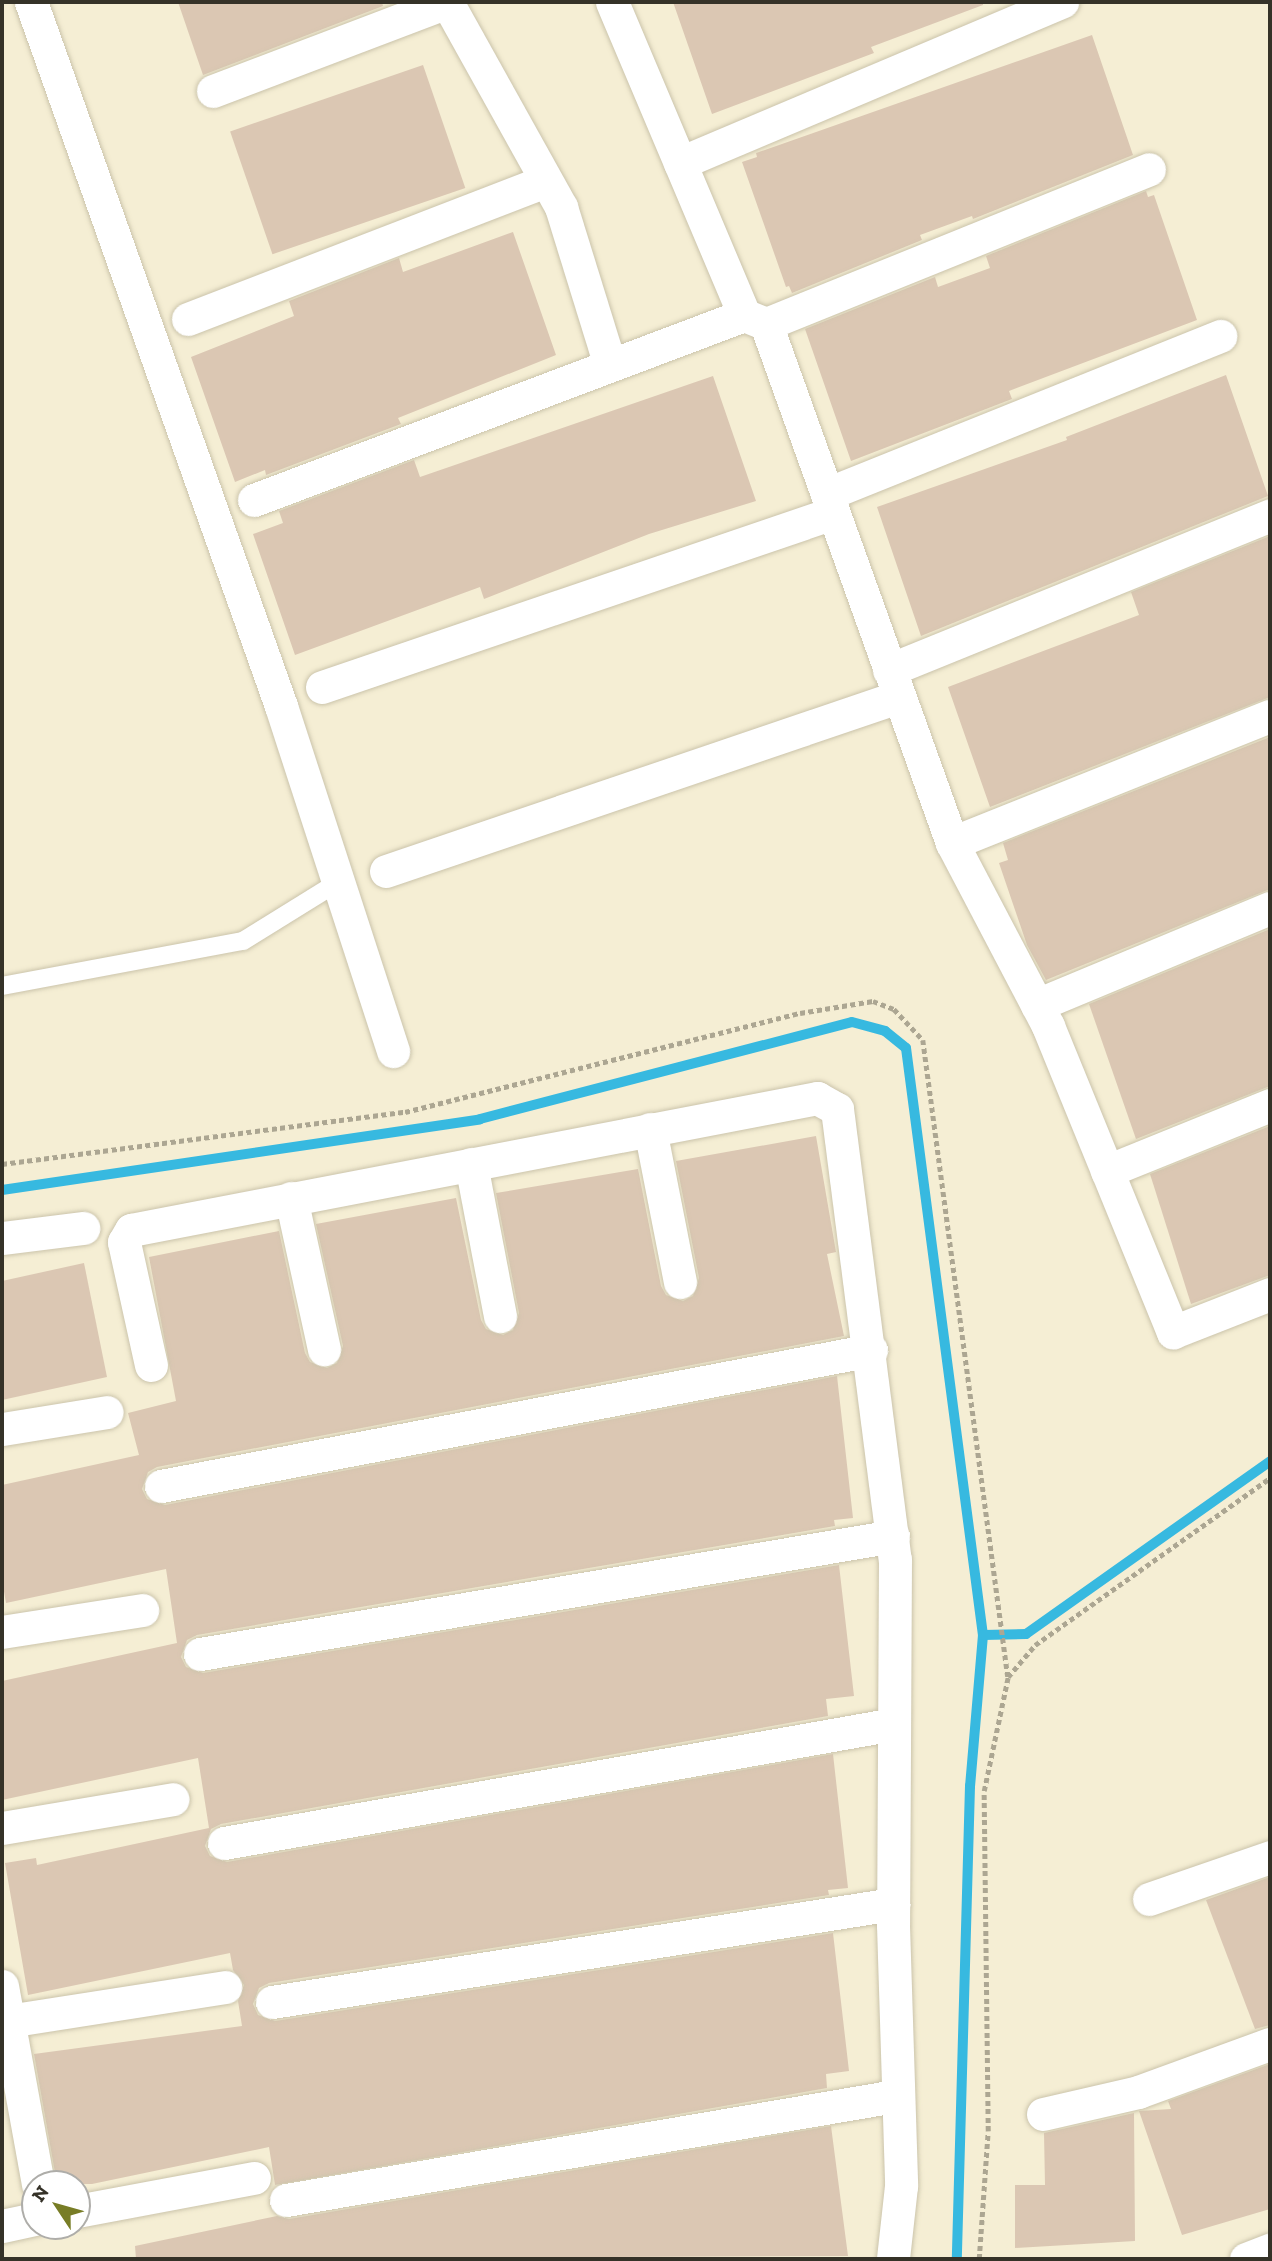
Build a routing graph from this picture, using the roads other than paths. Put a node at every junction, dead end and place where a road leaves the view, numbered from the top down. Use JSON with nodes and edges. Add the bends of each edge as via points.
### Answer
{"nodes":[{"id":1,"x":31,"y":2,"type":"edge"},
{"id":2,"x":447,"y":2,"type":"edge"},
{"id":3,"x":612,"y":2,"type":"edge"},
{"id":4,"x":1062,"y":2,"type":"edge"},
{"id":5,"x":213,"y":91,"type":"dead end"},
{"id":6,"x":680,"y":163,"type":"junction"},
{"id":7,"x":1149,"y":169,"type":"dead end"},
{"id":8,"x":545,"y":181,"type":"junction"},
{"id":9,"x":188,"y":319,"type":"dead end"},
{"id":10,"x":755,"y":319,"type":"junction"},
{"id":11,"x":1220,"y":336,"type":"dead end"},
{"id":12,"x":610,"y":366,"type":"junction"},
{"id":13,"x":254,"y":499,"type":"dead end"},
{"id":14,"x":830,"y":503,"type":"junction"},
{"id":15,"x":1270,"y":515,"type":"edge"},
{"id":16,"x":894,"y":683,"type":"junction"},
{"id":17,"x":322,"y":687,"type":"dead end"},
{"id":18,"x":1270,"y":716,"type":"edge"},
{"id":19,"x":952,"y":843,"type":"junction"},
{"id":20,"x":386,"y":871,"type":"dead end"},
{"id":21,"x":338,"y":882,"type":"junction"},
{"id":22,"x":1270,"y":908,"type":"edge"},
{"id":23,"x":2,"y":986,"type":"edge"},
{"id":24,"x":1037,"y":1004,"type":"junction"},
{"id":25,"x":393,"y":1051,"type":"dead end"},
{"id":26,"x":1270,"y":1105,"type":"edge"},
{"id":27,"x":650,"y":1129,"type":"junction"},
{"id":28,"x":471,"y":1164,"type":"junction"},
{"id":29,"x":1107,"y":1171,"type":"junction"},
{"id":30,"x":291,"y":1198,"type":"junction"},
{"id":31,"x":83,"y":1228,"type":"dead end"},
{"id":32,"x":2,"y":1238,"type":"edge"},
{"id":33,"x":680,"y":1282,"type":"dead end"},
{"id":34,"x":1270,"y":1294,"type":"edge"},
{"id":35,"x":500,"y":1316,"type":"dead end"},
{"id":36,"x":324,"y":1349,"type":"dead end"},
{"id":37,"x":872,"y":1350,"type":"junction"},
{"id":38,"x":151,"y":1365,"type":"dead end"},
{"id":39,"x":107,"y":1412,"type":"dead end"},
{"id":40,"x":2,"y":1429,"type":"edge"},
{"id":41,"x":161,"y":1486,"type":"dead end"},
{"id":42,"x":893,"y":1536,"type":"junction"},
{"id":43,"x":142,"y":1610,"type":"dead end"},
{"id":44,"x":2,"y":1632,"type":"edge"},
{"id":45,"x":200,"y":1654,"type":"dead end"},
{"id":46,"x":894,"y":1724,"type":"junction"},
{"id":47,"x":173,"y":1799,"type":"dead end"},
{"id":48,"x":2,"y":1828,"type":"edge"},
{"id":49,"x":224,"y":1843,"type":"dead end"},
{"id":50,"x":1270,"y":1857,"type":"edge"},
{"id":51,"x":1149,"y":1899,"type":"dead end"},
{"id":52,"x":893,"y":1904,"type":"junction"},
{"id":53,"x":2,"y":1986,"type":"edge"},
{"id":54,"x":225,"y":1987,"type":"dead end"},
{"id":55,"x":272,"y":2002,"type":"dead end"},
{"id":56,"x":5,"y":2021,"type":"edge"},
{"id":57,"x":1270,"y":2044,"type":"edge"},
{"id":58,"x":895,"y":2096,"type":"junction"},
{"id":59,"x":1043,"y":2114,"type":"dead end"},
{"id":60,"x":35,"y":2170,"type":"edge"},
{"id":61,"x":254,"y":2178,"type":"dead end"},
{"id":62,"x":286,"y":2200,"type":"dead end"},
{"id":63,"x":91,"y":2208,"type":"edge"},
{"id":64,"x":21,"y":2222,"type":"edge"},
{"id":65,"x":2,"y":2225,"type":"edge"},
{"id":66,"x":1270,"y":2250,"type":"edge"},
{"id":67,"x":894,"y":2259,"type":"edge"},
{"id":68,"x":1246,"y":2259,"type":"edge"}],
"edges":[{"from":1,"to":21,"type":"street","via":[[281,706]]},
{"from":2,"to":5,"type":"street"},
{"from":2,"to":8,"type":"street"},
{"from":3,"to":6,"type":"street"},
{"from":4,"to":6,"type":"street"},
{"from":6,"to":10,"type":"street"},
{"from":7,"to":10,"type":"street"},
{"from":8,"to":9,"type":"street"},
{"from":8,"to":12,"type":"street","via":[[561,207]]},
{"from":10,"to":12,"type":"street"},
{"from":10,"to":14,"type":"street"},
{"from":11,"to":14,"type":"street"},
{"from":12,"to":13,"type":"street"},
{"from":14,"to":16,"type":"street"},
{"from":14,"to":17,"type":"street"},
{"from":15,"to":16,"type":"street"},
{"from":16,"to":19,"type":"street"},
{"from":16,"to":20,"type":"street"},
{"from":18,"to":19,"type":"street"},
{"from":19,"to":24,"type":"street"},
{"from":21,"to":23,"type":"lane","via":[[243,941]]},
{"from":21,"to":25,"type":"street"},
{"from":22,"to":24,"type":"street"},
{"from":24,"to":29,"type":"street"},
{"from":26,"to":29,"type":"street"},
{"from":27,"to":28,"type":"street"},
{"from":27,"to":33,"type":"street"},
{"from":27,"to":37,"type":"street","via":[[817,1098],[837,1109]]},
{"from":28,"to":30,"type":"street"},
{"from":28,"to":35,"type":"street"},
{"from":29,"to":34,"type":"street","via":[[1173,1332]]},
{"from":30,"to":36,"type":"street"},
{"from":30,"to":38,"type":"street","via":[[131,1230],[124,1242]]},
{"from":31,"to":32,"type":"street"},
{"from":37,"to":41,"type":"street"},
{"from":37,"to":42,"type":"street"},
{"from":39,"to":40,"type":"street"},
{"from":42,"to":45,"type":"street"},
{"from":42,"to":46,"type":"street"},
{"from":43,"to":44,"type":"street"},
{"from":46,"to":49,"type":"street"},
{"from":46,"to":52,"type":"street"},
{"from":47,"to":48,"type":"street"},
{"from":50,"to":51,"type":"street"},
{"from":52,"to":55,"type":"street"},
{"from":52,"to":58,"type":"street"},
{"from":53,"to":56,"type":"street"},
{"from":54,"to":56,"type":"street"},
{"from":56,"to":60,"type":"street"},
{"from":57,"to":59,"type":"street","via":[[1138,2092]]},
{"from":58,"to":62,"type":"street"},
{"from":58,"to":67,"type":"street","via":[[901,2186]]},
{"from":61,"to":63,"type":"street"},
{"from":64,"to":65,"type":"street"},
{"from":66,"to":68,"type":"street"}]}
